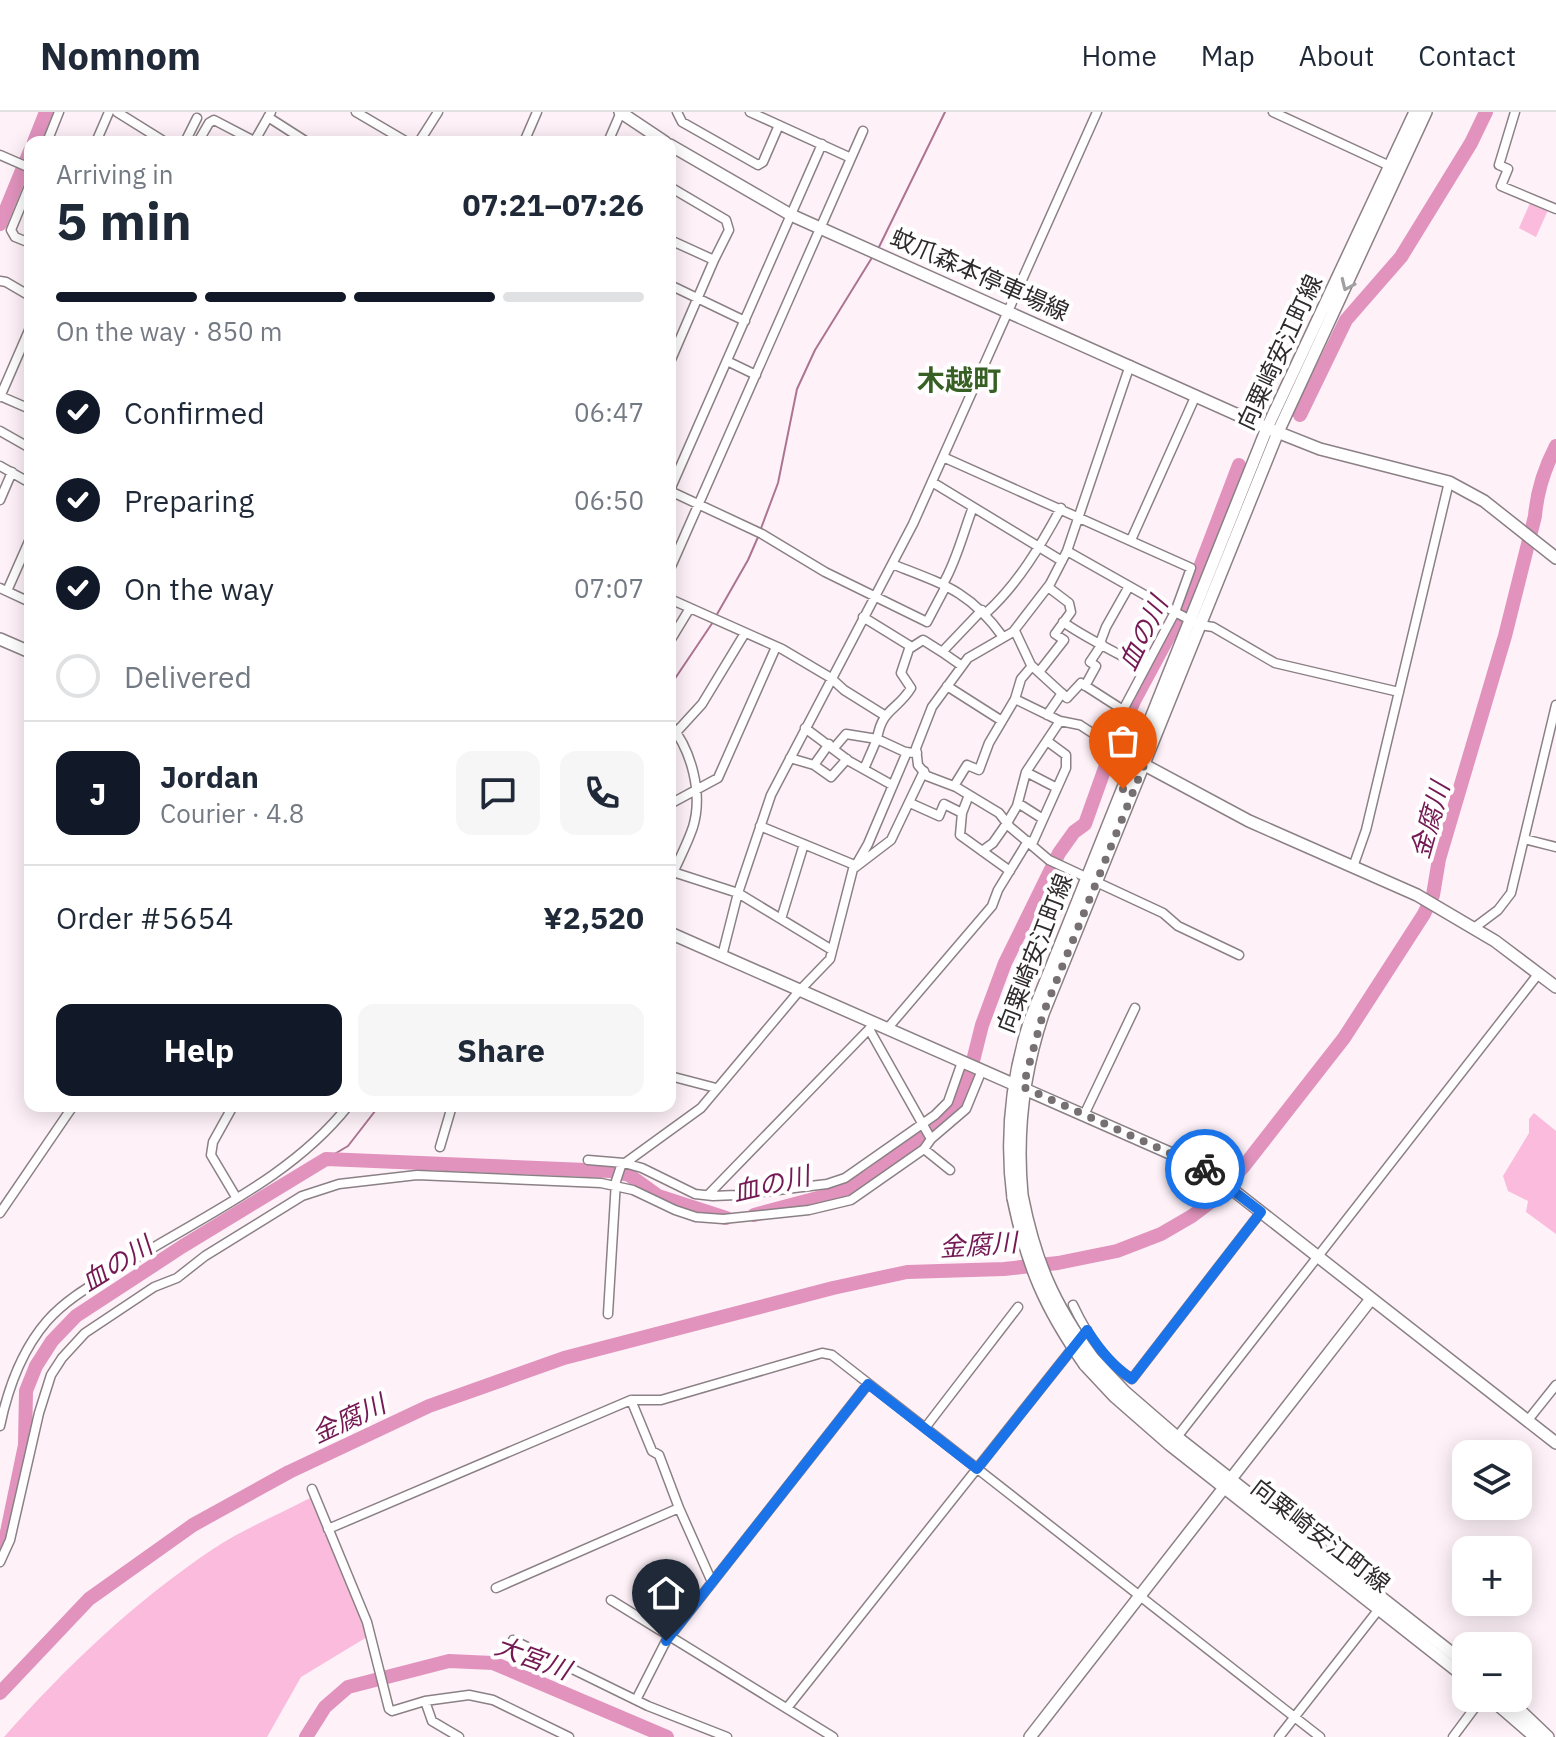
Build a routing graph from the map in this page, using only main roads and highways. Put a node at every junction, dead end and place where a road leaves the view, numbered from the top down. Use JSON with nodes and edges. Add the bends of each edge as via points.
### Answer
{"nodes":[{"id":1,"x":621,"y":112,"type":"edge"},
{"id":2,"x":1415,"y":112,"type":"edge"},
{"id":3,"x":1426,"y":112,"type":"edge"},
{"id":4,"x":656,"y":136,"type":"edge"},
{"id":5,"x":676,"y":149,"type":"edge"},
{"id":6,"x":1395,"y":168,"type":"junction"},
{"id":7,"x":1273,"y":430,"type":"junction"},
{"id":8,"x":1552,"y":555,"type":"edge"},
{"id":9,"x":0,"y":639,"type":"edge"},
{"id":10,"x":24,"y":649,"type":"edge"},
{"id":11,"x":1140,"y":762,"type":"junction"},
{"id":12,"x":676,"y":936,"type":"edge"},
{"id":13,"x":1556,"y":987,"type":"edge"},
{"id":14,"x":1018,"y":1085,"type":"junction"},
{"id":15,"x":1371,"y":1299,"type":"junction"},
{"id":16,"x":1089,"y":1361,"type":"junction"},
{"id":17,"x":1556,"y":1443,"type":"edge"},
{"id":18,"x":1227,"y":1482,"type":"junction"},
{"id":19,"x":1452,"y":1653,"type":"edge"},
{"id":20,"x":1452,"y":1667,"type":"edge"},
{"id":21,"x":1510,"y":1712,"type":"edge"},
{"id":22,"x":1520,"y":1712,"type":"edge"},
{"id":23,"x":1543,"y":1736,"type":"edge"},
{"id":24,"x":1030,"y":1737,"type":"edge"}],
"edges":[{"from":1,"to":4,"type":"main road","name":"蚊爪森本停車場線"},
{"from":2,"to":6,"type":"main road","name":"向粟崎安江町線"},
{"from":3,"to":6,"type":"main road","name":"向粟崎安江町線"},
{"from":5,"to":7,"type":"main road","name":"蚊爪森本停車場線","via":[[791,215]]},
{"from":6,"to":7,"type":"main road","name":"向粟崎安江町線"},
{"from":7,"to":8,"type":"main road","name":"蚊爪森本停車場線","via":[[1320,449],[1449,482],[1484,501]]},
{"from":7,"to":11,"type":"main road","name":"向粟崎安江町線"},
{"from":9,"to":10,"type":"main road"},
{"from":11,"to":13,"type":"main road","via":[[1249,821],[1417,895]]},
{"from":11,"to":14,"type":"main road","name":"向粟崎安江町線","via":[[1030,1020]]},
{"from":12,"to":14,"type":"main road"},
{"from":14,"to":15,"type":"main road","via":[[1206,1169]]},
{"from":14,"to":16,"type":"main road","name":"向粟崎安江町線","bridge":true,"via":[[1008,1144],[1023,1246],[1058,1324]]},
{"from":15,"to":17,"type":"main road"},
{"from":15,"to":18,"type":"main road"},
{"from":16,"to":18,"type":"main road","name":"向粟崎安江町線"},
{"from":16,"to":18,"type":"main road","name":"向粟崎安江町線","via":[[1130,1411]]},
{"from":18,"to":19,"type":"main road","name":"向粟崎安江町線"},
{"from":18,"to":20,"type":"main road","name":"向粟崎安江町線"},
{"from":18,"to":24,"type":"main road"},
{"from":21,"to":23,"type":"main road"},
{"from":22,"to":23,"type":"main road"}]}
